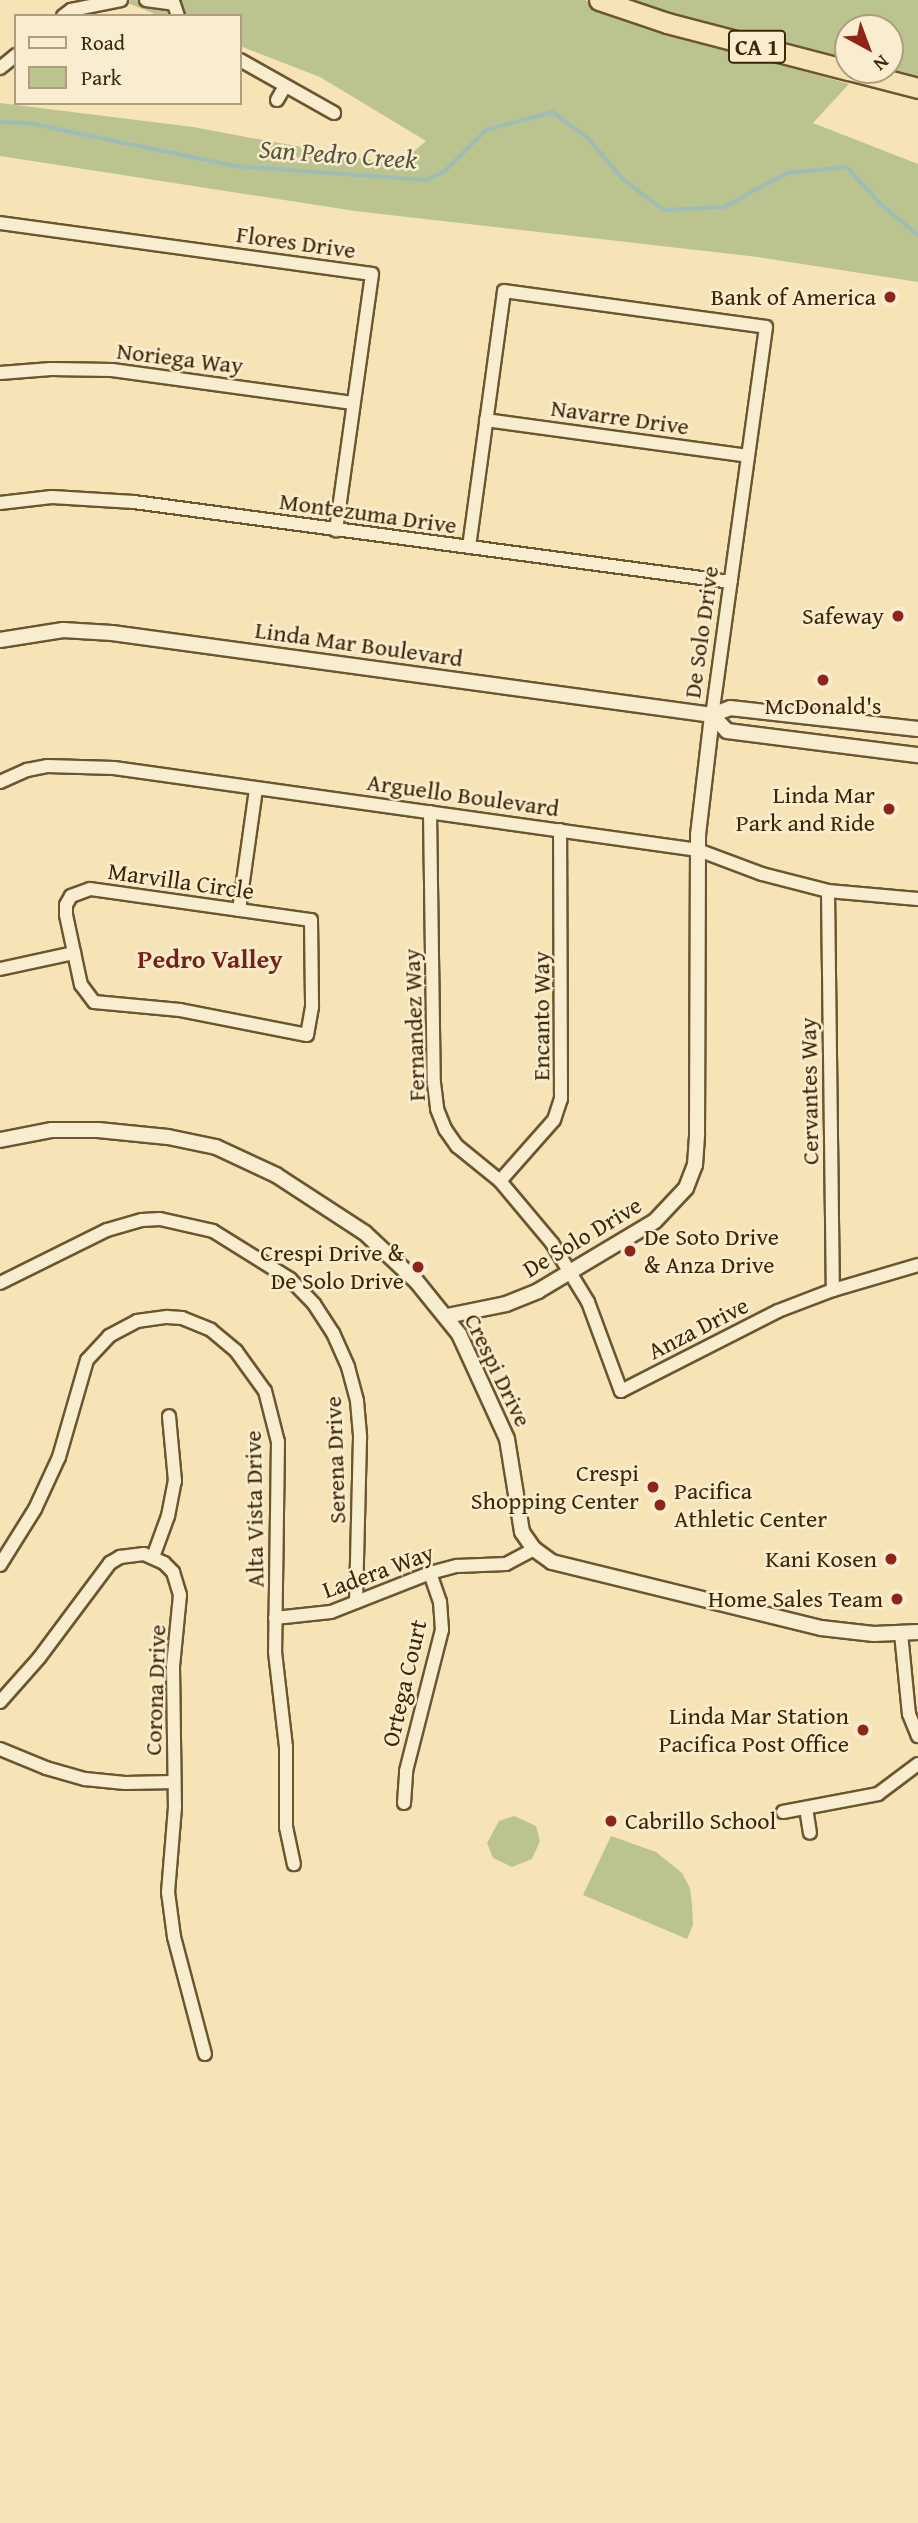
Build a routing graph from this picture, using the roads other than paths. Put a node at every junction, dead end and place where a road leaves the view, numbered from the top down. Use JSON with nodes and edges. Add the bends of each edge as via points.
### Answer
{"nodes":[{"id":1,"x":121,"y":0,"type":"edge"},
{"id":2,"x":145,"y":0,"type":"edge"},
{"id":3,"x":599,"y":0,"type":"edge"},
{"id":4,"x":66,"y":14,"type":"edge"},
{"id":5,"x":177,"y":14,"type":"edge"},
{"id":6,"x":14,"y":57,"type":"edge"},
{"id":7,"x":242,"y":61,"type":"edge"},
{"id":8,"x":834,"y":66,"type":"edge"},
{"id":9,"x":0,"y":68,"type":"edge"},
{"id":10,"x":285,"y":86,"type":"junction"},
{"id":11,"x":277,"y":100,"type":"dead end"},
{"id":12,"x":334,"y":113,"type":"dead end"},
{"id":13,"x":0,"y":223,"type":"edge"},
{"id":14,"x":0,"y":373,"type":"edge"},
{"id":15,"x":353,"y":403,"type":"junction"},
{"id":16,"x":486,"y":420,"type":"junction"},
{"id":17,"x":748,"y":456,"type":"junction"},
{"id":18,"x":0,"y":503,"type":"edge"},
{"id":19,"x":336,"y":530,"type":"junction"},
{"id":20,"x":469,"y":547,"type":"junction"},
{"id":21,"x":731,"y":582,"type":"junction"},
{"id":22,"x":0,"y":640,"type":"edge"},
{"id":23,"x":712,"y":715,"type":"junction"},
{"id":24,"x":918,"y":729,"type":"edge"},
{"id":25,"x":918,"y":755,"type":"edge"},
{"id":26,"x":0,"y":782,"type":"edge"},
{"id":27,"x":256,"y":789,"type":"junction"},
{"id":28,"x":430,"y":812,"type":"junction"},
{"id":29,"x":560,"y":830,"type":"junction"},
{"id":30,"x":698,"y":850,"type":"junction"},
{"id":31,"x":828,"y":891,"type":"junction"},
{"id":32,"x":918,"y":899,"type":"edge"},
{"id":33,"x":239,"y":910,"type":"junction"},
{"id":34,"x":74,"y":953,"type":"junction"},
{"id":35,"x":0,"y":969,"type":"edge"},
{"id":36,"x":0,"y":1140,"type":"edge"},
{"id":37,"x":500,"y":1181,"type":"junction"},
{"id":38,"x":918,"y":1265,"type":"edge"},
{"id":39,"x":570,"y":1272,"type":"junction"},
{"id":40,"x":0,"y":1283,"type":"edge"},
{"id":41,"x":833,"y":1290,"type":"junction"},
{"id":42,"x":447,"y":1316,"type":"junction"},
{"id":43,"x":169,"y":1416,"type":"dead end"},
{"id":44,"x":534,"y":1549,"type":"junction"},
{"id":45,"x":153,"y":1557,"type":"junction"},
{"id":46,"x":0,"y":1565,"type":"edge"},
{"id":47,"x":430,"y":1573,"type":"junction"},
{"id":48,"x":356,"y":1602,"type":"junction"},
{"id":49,"x":275,"y":1618,"type":"junction"},
{"id":50,"x":918,"y":1632,"type":"edge"},
{"id":51,"x":901,"y":1633,"type":"junction"},
{"id":52,"x":0,"y":1702,"type":"edge"},
{"id":53,"x":918,"y":1736,"type":"edge"},
{"id":54,"x":0,"y":1749,"type":"edge"},
{"id":55,"x":918,"y":1764,"type":"edge"},
{"id":56,"x":174,"y":1782,"type":"junction"},
{"id":57,"x":404,"y":1802,"type":"dead end"},
{"id":58,"x":806,"y":1808,"type":"junction"},
{"id":59,"x":783,"y":1812,"type":"dead end"},
{"id":60,"x":810,"y":1833,"type":"dead end"},
{"id":61,"x":294,"y":1864,"type":"dead end"},
{"id":62,"x":205,"y":2054,"type":"dead end"}],
"edges":[{"from":1,"to":4,"type":"street"},
{"from":2,"to":5,"type":"street","via":[[174,4]]},
{"from":3,"to":8,"type":"highway","number":"CA 1","via":[[667,23]]},
{"from":6,"to":9,"type":"street"},
{"from":7,"to":10,"type":"street"},
{"from":10,"to":11,"type":"street"},
{"from":10,"to":12,"type":"street"},
{"from":13,"to":15,"type":"street","name":"Flores Drive","via":[[372,274]]},
{"from":14,"to":15,"type":"street","name":"Noriega Way","via":[[121,371]]},
{"from":15,"to":19,"type":"street","name":"Flores Drive"},
{"from":16,"to":17,"type":"street","name":"Navarre Drive"},
{"from":16,"to":17,"type":"street","name":"De Solo Drive","via":[[504,291],[766,327]]},
{"from":16,"to":20,"type":"street","name":"De Solo Drive"},
{"from":17,"to":21,"type":"street","name":"De Solo Drive"},
{"from":18,"to":19,"type":"street","name":"Montezuma Drive","via":[[94,498]]},
{"from":19,"to":20,"type":"street","name":"Montezuma Drive"},
{"from":20,"to":21,"type":"street","name":"Montezuma Drive"},
{"from":21,"to":23,"type":"street","name":"De Solo Drive"},
{"from":22,"to":23,"type":"street","name":"Linda Mar Boulevard","via":[[63,630],[112,633]]},
{"from":23,"to":24,"type":"street","name":"Linda Mar Boulevard","via":[[730,708]]},
{"from":23,"to":25,"type":"street","name":"Linda Mar Boulevard","via":[[727,731]]},
{"from":23,"to":30,"type":"street","name":"De Solo Drive"},
{"from":26,"to":27,"type":"street","name":"Arguello Boulevard","via":[[47,766],[90,765]]},
{"from":27,"to":28,"type":"street","name":"Arguello Boulevard"},
{"from":27,"to":33,"type":"street"},
{"from":28,"to":29,"type":"street","name":"Arguello Boulevard"},
{"from":28,"to":37,"type":"street","name":"Fernandez Way","via":[[437,1109],[457,1146]]},
{"from":29,"to":30,"type":"street","name":"Arguello Boulevard"},
{"from":29,"to":37,"type":"street","name":"Encanto Way","via":[[561,1099],[554,1121]]},
{"from":30,"to":31,"type":"street","name":"Arguello Boulevard","via":[[762,874]]},
{"from":30,"to":39,"type":"street","name":"De Solo Drive","via":[[695,1165],[686,1188],[670,1208]]},
{"from":31,"to":32,"type":"street","name":"Arguello Boulevard"},
{"from":31,"to":41,"type":"street","name":"Cervantes Way"},
{"from":33,"to":34,"type":"street","name":"Marvilla Circle","via":[[81,890],[66,905]]},
{"from":33,"to":34,"type":"street","name":"Marvilla Circle","via":[[311,920],[312,1007],[307,1035],[180,1010],[94,1002],[81,985]]},
{"from":34,"to":35,"type":"street"},
{"from":36,"to":42,"type":"street","name":"Crespi Drive","via":[[31,1133],[98,1130],[168,1137],[237,1154],[305,1191],[365,1233]]},
{"from":37,"to":39,"type":"street","name":"Fernandez Way","via":[[535,1219]]},
{"from":38,"to":41,"type":"street","name":"Anza Drive"},
{"from":39,"to":41,"type":"street","name":"Anza Drive","via":[[602,1333],[621,1391],[778,1311]]},
{"from":39,"to":42,"type":"street","name":"De Solo Drive","via":[[523,1299]]},
{"from":40,"to":48,"type":"street","name":"Serena Drive","via":[[107,1230],[160,1219],[213,1231],[290,1279],[333,1333],[357,1401]]},
{"from":42,"to":44,"type":"street","name":"Crespi Drive","via":[[500,1418],[512,1458],[519,1522]]},
{"from":43,"to":45,"type":"street","via":[[175,1481]]},
{"from":44,"to":47,"type":"street","name":"Ladera Way","via":[[506,1564],[457,1566]]},
{"from":44,"to":51,"type":"street","via":[[564,1567],[812,1625],[860,1633]]},
{"from":45,"to":52,"type":"street","via":[[131,1554],[110,1563]]},
{"from":45,"to":56,"type":"street","name":"Corona Drive","via":[[173,1573],[180,1595],[173,1667]]},
{"from":46,"to":49,"type":"street","name":"Alta Vista Drive","via":[[48,1482],[68,1432],[81,1375],[97,1347],[137,1321],[182,1318],[211,1330],[236,1351],[271,1407],[279,1462]]},
{"from":47,"to":48,"type":"street","name":"Ladera Way"},
{"from":47,"to":57,"type":"street","name":"Ortega Court","via":[[440,1602],[442,1630],[406,1771]]},
{"from":48,"to":49,"type":"street","name":"Ladera Way","via":[[320,1615]]},
{"from":49,"to":61,"type":"street","name":"Alta Vista Drive","via":[[286,1746],[286,1827]]},
{"from":50,"to":51,"type":"street"},
{"from":51,"to":53,"type":"street","via":[[909,1714]]},
{"from":54,"to":56,"type":"street","via":[[85,1779]]},
{"from":55,"to":58,"type":"street","via":[[878,1794]]},
{"from":56,"to":62,"type":"street","name":"Corona Drive","via":[[170,1914]]},
{"from":58,"to":59,"type":"street"},
{"from":58,"to":60,"type":"street"}]}
